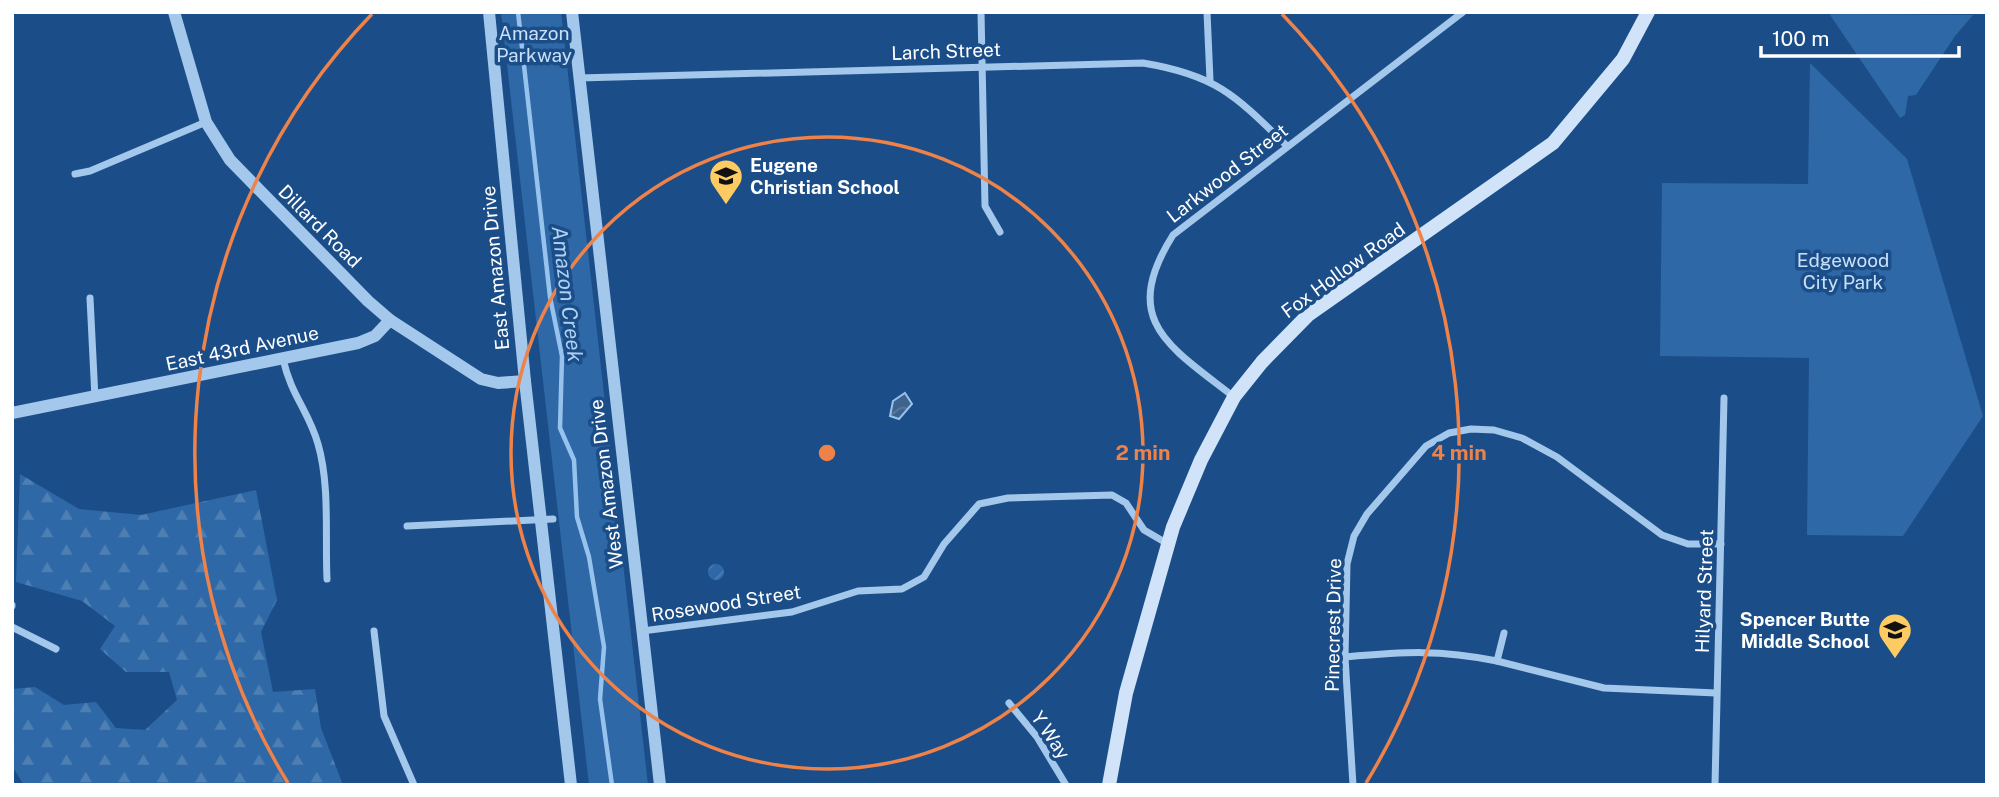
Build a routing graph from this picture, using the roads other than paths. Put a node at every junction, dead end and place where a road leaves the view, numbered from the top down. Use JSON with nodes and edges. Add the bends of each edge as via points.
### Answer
{"nodes":[{"id":1,"x":174,"y":12,"type":"edge"},
{"id":2,"x":489,"y":12,"type":"edge"},
{"id":3,"x":572,"y":12,"type":"edge"},
{"id":4,"x":981,"y":12,"type":"edge"},
{"id":5,"x":1207,"y":12,"type":"edge"},
{"id":6,"x":1463,"y":12,"type":"edge"},
{"id":7,"x":1648,"y":12,"type":"edge"},
{"id":8,"x":982,"y":66,"type":"junction"},
{"id":9,"x":579,"y":78,"type":"junction"},
{"id":10,"x":1210,"y":80,"type":"junction"},
{"id":11,"x":206,"y":121,"type":"junction"},
{"id":12,"x":1287,"y":146,"type":"junction"},
{"id":13,"x":75,"y":174,"type":"dead end"},
{"id":14,"x":999,"y":232,"type":"dead end"},
{"id":15,"x":90,"y":298,"type":"dead end"},
{"id":16,"x":390,"y":320,"type":"junction"},
{"id":17,"x":284,"y":359,"type":"junction"},
{"id":18,"x":525,"y":381,"type":"junction"},
{"id":19,"x":1234,"y":397,"type":"junction"},
{"id":20,"x":1724,"y":398,"type":"dead end"},
{"id":21,"x":95,"y":399,"type":"junction"},
{"id":22,"x":12,"y":413,"type":"edge"},
{"id":23,"x":547,"y":519,"type":"junction"},
{"id":24,"x":407,"y":526,"type":"dead end"},
{"id":25,"x":1168,"y":544,"type":"junction"},
{"id":26,"x":1721,"y":544,"type":"junction"},
{"id":27,"x":327,"y":579,"type":"dead end"},
{"id":28,"x":12,"y":627,"type":"edge"},
{"id":29,"x":374,"y":631,"type":"dead end"},
{"id":30,"x":642,"y":631,"type":"junction"},
{"id":31,"x":1504,"y":633,"type":"dead end"},
{"id":32,"x":56,"y":649,"type":"dead end"},
{"id":33,"x":1345,"y":657,"type":"junction"},
{"id":34,"x":1497,"y":661,"type":"junction"},
{"id":35,"x":1716,"y":693,"type":"junction"},
{"id":36,"x":1009,"y":703,"type":"dead end"},
{"id":37,"x":414,"y":785,"type":"edge"},
{"id":38,"x":571,"y":785,"type":"edge"},
{"id":39,"x":660,"y":785,"type":"edge"},
{"id":40,"x":1066,"y":785,"type":"edge"},
{"id":41,"x":1109,"y":785,"type":"edge"},
{"id":42,"x":1353,"y":785,"type":"edge"},
{"id":43,"x":1716,"y":785,"type":"edge"}],
"edges":[{"from":1,"to":11,"type":"street","name":"Dillard Road"},
{"from":2,"to":18,"type":"street","name":"East Amazon Drive"},
{"from":3,"to":9,"type":"street","name":"West Amazon Drive"},
{"from":4,"to":8,"type":"street"},
{"from":5,"to":10,"type":"street"},
{"from":6,"to":12,"type":"street","name":"Larkwood Street"},
{"from":7,"to":19,"type":"main road","name":"Fox Hollow Road","via":[[1623,59],[1553,144],[1308,315]]},
{"from":8,"to":9,"type":"street","name":"Larch Street"},
{"from":8,"to":10,"type":"street","name":"Larch Street","via":[[1143,63]]},
{"from":8,"to":14,"type":"street","via":[[985,206]]},
{"from":9,"to":30,"type":"street","name":"West Amazon Drive"},
{"from":10,"to":12,"type":"street","name":"Larch Street","via":[[1248,107]]},
{"from":11,"to":13,"type":"street"},
{"from":11,"to":16,"type":"street","name":"Dillard Road","via":[[230,160]]},
{"from":12,"to":19,"type":"street","name":"Larkwood Street","via":[[1173,234],[1157,260],[1150,285],[1152,314],[1160,335]]},
{"from":15,"to":21,"type":"street"},
{"from":16,"to":17,"type":"street","name":"East 43rd Avenue","via":[[368,340]]},
{"from":16,"to":18,"type":"street","name":"Dillard Road","via":[[481,379]]},
{"from":17,"to":21,"type":"street","name":"East 43rd Avenue"},
{"from":17,"to":27,"type":"street","via":[[290,388],[321,453]]},
{"from":18,"to":23,"type":"street","name":"East Amazon Drive"},
{"from":19,"to":25,"type":"main road","name":"Fox Hollow Road","via":[[1201,460]]},
{"from":20,"to":26,"type":"street","name":"Hilyard Street"},
{"from":21,"to":22,"type":"street","name":"East 43rd Avenue"},
{"from":23,"to":24,"type":"street"},
{"from":23,"to":38,"type":"street","name":"East Amazon Drive"},
{"from":25,"to":30,"type":"street","name":"Rosewood Street","via":[[1144,530],[1126,503],[1112,495],[995,499],[972,509],[924,578],[912,586],[848,593],[792,612]]},
{"from":25,"to":41,"type":"main road","name":"Fox Hollow Road","via":[[1126,693]]},
{"from":26,"to":33,"type":"street","name":"Pinecrest Drive","via":[[1688,544],[1662,535],[1557,457],[1522,438],[1494,430],[1449,433],[1411,460],[1354,536],[1347,564]]},
{"from":26,"to":35,"type":"street","name":"Hilyard Street"},
{"from":28,"to":32,"type":"street"},
{"from":29,"to":37,"type":"street","via":[[384,716]]},
{"from":30,"to":39,"type":"street","name":"West Amazon Drive"},
{"from":31,"to":34,"type":"street"},
{"from":33,"to":34,"type":"street","via":[[1427,650]]},
{"from":33,"to":42,"type":"street","name":"Pinecrest Drive"},
{"from":34,"to":35,"type":"street","via":[[1604,688]]},
{"from":35,"to":43,"type":"street","name":"Hilyard Street"},
{"from":36,"to":40,"type":"street","name":"Y Way","via":[[1037,737]]}]}
